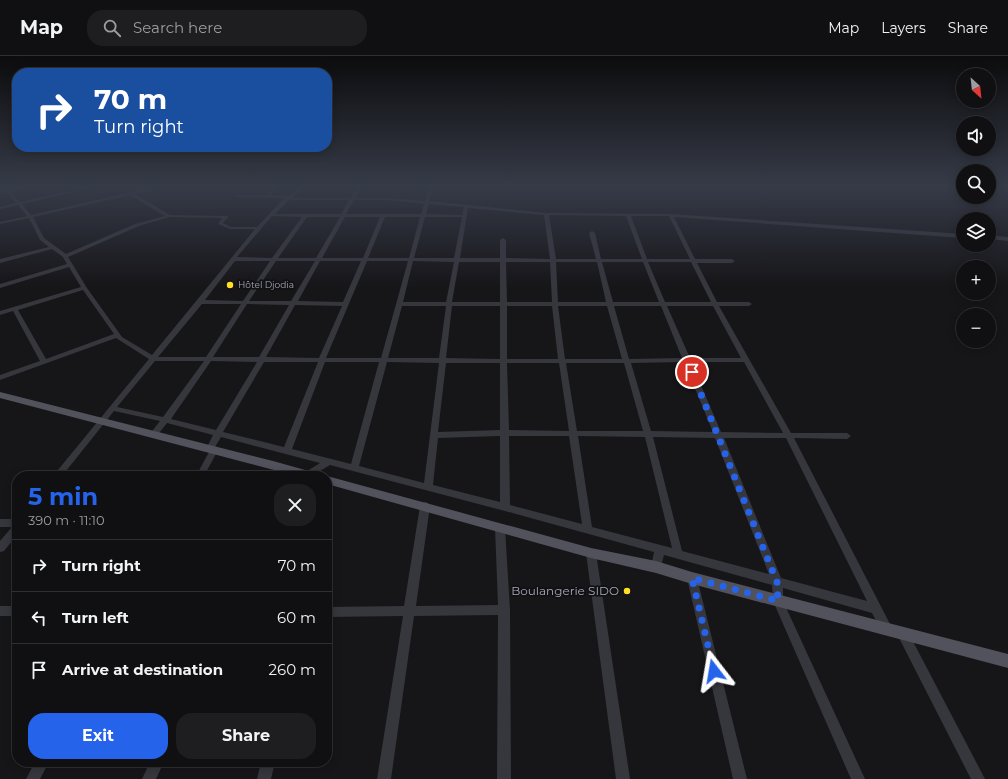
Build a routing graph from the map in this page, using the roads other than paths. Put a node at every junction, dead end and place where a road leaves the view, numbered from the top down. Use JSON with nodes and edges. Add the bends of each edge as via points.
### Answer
{"nodes":[{"id":1,"x":33,"y":221,"type":"edge"},
{"id":2,"x":152,"y":221,"type":"edge"},
{"id":3,"x":223,"y":221,"type":"edge"},
{"id":4,"x":266,"y":221,"type":"edge"},
{"id":5,"x":302,"y":221,"type":"edge"},
{"id":6,"x":339,"y":221,"type":"edge"},
{"id":7,"x":381,"y":221,"type":"edge"},
{"id":8,"x":421,"y":221,"type":"edge"},
{"id":9,"x":463,"y":221,"type":"edge"},
{"id":10,"x":547,"y":221,"type":"edge"},
{"id":11,"x":630,"y":221,"type":"edge"},
{"id":12,"x":674,"y":221,"type":"edge"},
{"id":13,"x":751,"y":221,"type":"edge"},
{"id":14,"x":260,"y":228,"type":"junction"},
{"id":15,"x":592,"y":233,"type":"dead end"},
{"id":16,"x":956,"y":235,"type":"edge"},
{"id":17,"x":996,"y":238,"type":"edge"},
{"id":18,"x":1008,"y":239,"type":"edge"},
{"id":19,"x":503,"y":240,"type":"dead end"},
{"id":20,"x":54,"y":247,"type":"junction"},
{"id":21,"x":65,"y":256,"type":"junction"},
{"id":22,"x":234,"y":259,"type":"junction"},
{"id":23,"x":274,"y":260,"type":"junction"},
{"id":24,"x":317,"y":260,"type":"junction"},
{"id":25,"x":365,"y":260,"type":"junction"},
{"id":26,"x":411,"y":260,"type":"junction"},
{"id":27,"x":457,"y":260,"type":"junction"},
{"id":28,"x":503,"y":260,"type":"junction"},
{"id":29,"x":553,"y":260,"type":"junction"},
{"id":30,"x":599,"y":260,"type":"junction"},
{"id":31,"x":694,"y":260,"type":"junction"},
{"id":32,"x":0,"y":261,"type":"edge"},
{"id":33,"x":645,"y":261,"type":"junction"},
{"id":34,"x":732,"y":261,"type":"dead end"},
{"id":35,"x":70,"y":265,"type":"junction"},
{"id":36,"x":0,"y":286,"type":"edge"},
{"id":37,"x":84,"y":288,"type":"junction"},
{"id":38,"x":200,"y":302,"type":"junction"},
{"id":39,"x":246,"y":302,"type":"junction"},
{"id":40,"x":294,"y":302,"type":"junction"},
{"id":41,"x":714,"y":303,"type":"junction"},
{"id":42,"x":346,"y":304,"type":"junction"},
{"id":43,"x":399,"y":304,"type":"junction"},
{"id":44,"x":449,"y":304,"type":"junction"},
{"id":45,"x":503,"y":304,"type":"junction"},
{"id":46,"x":555,"y":304,"type":"junction"},
{"id":47,"x":610,"y":304,"type":"junction"},
{"id":48,"x":664,"y":304,"type":"junction"},
{"id":49,"x":749,"y":304,"type":"dead end"},
{"id":50,"x":15,"y":309,"type":"junction"},
{"id":51,"x":0,"y":314,"type":"edge"},
{"id":52,"x":117,"y":335,"type":"junction"},
{"id":53,"x":153,"y":359,"type":"junction"},
{"id":54,"x":208,"y":359,"type":"junction"},
{"id":55,"x":262,"y":360,"type":"junction"},
{"id":56,"x":322,"y":360,"type":"junction"},
{"id":57,"x":384,"y":360,"type":"junction"},
{"id":58,"x":443,"y":360,"type":"junction"},
{"id":59,"x":503,"y":360,"type":"junction"},
{"id":60,"x":626,"y":360,"type":"junction"},
{"id":61,"x":687,"y":360,"type":"junction"},
{"id":62,"x":745,"y":360,"type":"junction"},
{"id":63,"x":562,"y":361,"type":"junction"},
{"id":64,"x":44,"y":362,"type":"junction"},
{"id":65,"x":0,"y":378,"type":"edge"},
{"id":66,"x":0,"y":395,"type":"edge"},
{"id":67,"x":112,"y":408,"type":"junction"},
{"id":68,"x":165,"y":420,"type":"junction"},
{"id":69,"x":99,"y":422,"type":"junction"},
{"id":70,"x":504,"y":433,"type":"junction"},
{"id":71,"x":218,"y":434,"type":"junction"},
{"id":72,"x":573,"y":434,"type":"junction"},
{"id":73,"x":648,"y":434,"type":"junction"},
{"id":74,"x":718,"y":434,"type":"junction"},
{"id":75,"x":153,"y":435,"type":"junction"},
{"id":76,"x":434,"y":435,"type":"junction"},
{"id":77,"x":790,"y":436,"type":"junction"},
{"id":78,"x":847,"y":436,"type":"dead end"},
{"id":79,"x":212,"y":450,"type":"junction"},
{"id":80,"x":287,"y":451,"type":"junction"},
{"id":81,"x":329,"y":462,"type":"junction"},
{"id":82,"x":354,"y":468,"type":"junction"},
{"id":83,"x":61,"y":471,"type":"edge"},
{"id":84,"x":202,"y":471,"type":"edge"},
{"id":85,"x":277,"y":471,"type":"edge"},
{"id":86,"x":316,"y":471,"type":"edge"},
{"id":87,"x":332,"y":481,"type":"edge"},
{"id":88,"x":428,"y":487,"type":"junction"},
{"id":89,"x":425,"y":506,"type":"junction"},
{"id":90,"x":505,"y":507,"type":"junction"},
{"id":91,"x":0,"y":523,"type":"edge"},
{"id":92,"x":12,"y":523,"type":"edge"},
{"id":93,"x":500,"y":528,"type":"junction"},
{"id":94,"x":588,"y":530,"type":"junction"},
{"id":95,"x":12,"y":534,"type":"edge"},
{"id":96,"x":0,"y":548,"type":"edge"},
{"id":97,"x":660,"y":549,"type":"junction"},
{"id":98,"x":590,"y":554,"type":"junction"},
{"id":99,"x":678,"y":554,"type":"junction"},
{"id":100,"x":656,"y":567,"type":"junction"},
{"id":101,"x":692,"y":578,"type":"junction"},
{"id":102,"x":777,"y":582,"type":"junction"},
{"id":103,"x":778,"y":601,"type":"junction"},
{"id":104,"x":874,"y":608,"type":"junction"},
{"id":105,"x":504,"y":610,"type":"junction"},
{"id":106,"x":0,"y":611,"type":"edge"},
{"id":107,"x":12,"y":611,"type":"edge"},
{"id":108,"x":410,"y":611,"type":"junction"},
{"id":109,"x":332,"y":612,"type":"edge"},
{"id":110,"x":886,"y":628,"type":"junction"},
{"id":111,"x":903,"y":634,"type":"junction"},
{"id":112,"x":1008,"y":661,"type":"edge"},
{"id":113,"x":39,"y":767,"type":"edge"},
{"id":114,"x":154,"y":767,"type":"edge"},
{"id":115,"x":267,"y":767,"type":"edge"},
{"id":116,"x":32,"y":779,"type":"edge"},
{"id":117,"x":149,"y":779,"type":"edge"},
{"id":118,"x":264,"y":779,"type":"edge"},
{"id":119,"x":384,"y":779,"type":"edge"},
{"id":120,"x":504,"y":779,"type":"edge"},
{"id":121,"x":623,"y":779,"type":"edge"},
{"id":122,"x":740,"y":779,"type":"edge"},
{"id":123,"x":858,"y":779,"type":"edge"},
{"id":124,"x":978,"y":779,"type":"edge"}],
"edges":[{"from":1,"to":20,"type":"street","via":[[42,238]]},
{"from":2,"to":21,"type":"street"},
{"from":3,"to":14,"type":"street","via":[[220,224],[230,228]]},
{"from":4,"to":14,"type":"street"},
{"from":5,"to":23,"type":"street"},
{"from":6,"to":24,"type":"street"},
{"from":7,"to":25,"type":"street"},
{"from":8,"to":26,"type":"street"},
{"from":9,"to":27,"type":"street"},
{"from":10,"to":29,"type":"street"},
{"from":11,"to":33,"type":"street"},
{"from":12,"to":31,"type":"street"},
{"from":13,"to":16,"type":"street"},
{"from":14,"to":22,"type":"street"},
{"from":15,"to":30,"type":"street"},
{"from":17,"to":18,"type":"street"},
{"from":19,"to":28,"type":"street"},
{"from":20,"to":21,"type":"street"},
{"from":20,"to":32,"type":"street"},
{"from":21,"to":35,"type":"street"},
{"from":22,"to":23,"type":"street"},
{"from":22,"to":38,"type":"street"},
{"from":23,"to":24,"type":"street"},
{"from":23,"to":39,"type":"street"},
{"from":24,"to":25,"type":"street"},
{"from":24,"to":40,"type":"street"},
{"from":25,"to":26,"type":"street"},
{"from":25,"to":42,"type":"street"},
{"from":26,"to":27,"type":"street"},
{"from":26,"to":43,"type":"street"},
{"from":27,"to":28,"type":"street"},
{"from":27,"to":44,"type":"street"},
{"from":28,"to":29,"type":"street"},
{"from":28,"to":45,"type":"street"},
{"from":29,"to":30,"type":"street"},
{"from":29,"to":46,"type":"street"},
{"from":30,"to":33,"type":"street"},
{"from":30,"to":47,"type":"street"},
{"from":31,"to":33,"type":"street"},
{"from":31,"to":34,"type":"street"},
{"from":31,"to":41,"type":"street"},
{"from":33,"to":48,"type":"street"},
{"from":35,"to":36,"type":"street"},
{"from":35,"to":37,"type":"street"},
{"from":37,"to":50,"type":"street"},
{"from":37,"to":52,"type":"street"},
{"from":38,"to":39,"type":"street"},
{"from":38,"to":53,"type":"street"},
{"from":39,"to":40,"type":"street"},
{"from":39,"to":54,"type":"street"},
{"from":40,"to":42,"type":"street"},
{"from":40,"to":55,"type":"street"},
{"from":41,"to":48,"type":"street"},
{"from":41,"to":49,"type":"street"},
{"from":41,"to":62,"type":"street"},
{"from":42,"to":56,"type":"street"},
{"from":43,"to":44,"type":"street"},
{"from":43,"to":57,"type":"street"},
{"from":44,"to":45,"type":"street"},
{"from":44,"to":58,"type":"street"},
{"from":45,"to":46,"type":"street"},
{"from":45,"to":59,"type":"street"},
{"from":46,"to":47,"type":"street"},
{"from":46,"to":63,"type":"street"},
{"from":47,"to":48,"type":"street"},
{"from":47,"to":60,"type":"street"},
{"from":48,"to":61,"type":"street"},
{"from":50,"to":51,"type":"street"},
{"from":50,"to":64,"type":"street"},
{"from":52,"to":53,"type":"street"},
{"from":52,"to":64,"type":"street"},
{"from":53,"to":54,"type":"street"},
{"from":53,"to":67,"type":"street"},
{"from":54,"to":55,"type":"street"},
{"from":54,"to":68,"type":"street"},
{"from":55,"to":56,"type":"street"},
{"from":55,"to":71,"type":"street"},
{"from":56,"to":57,"type":"street"},
{"from":56,"to":80,"type":"street"},
{"from":57,"to":58,"type":"street"},
{"from":57,"to":82,"type":"street"},
{"from":58,"to":59,"type":"street"},
{"from":58,"to":76,"type":"street"},
{"from":59,"to":63,"type":"street"},
{"from":59,"to":70,"type":"street"},
{"from":60,"to":61,"type":"street"},
{"from":60,"to":63,"type":"street"},
{"from":60,"to":73,"type":"street"},
{"from":61,"to":62,"type":"street"},
{"from":61,"to":74,"type":"street"},
{"from":62,"to":77,"type":"street"},
{"from":63,"to":72,"type":"street"},
{"from":64,"to":65,"type":"street"},
{"from":66,"to":69,"type":"main road"},
{"from":67,"to":68,"type":"street"},
{"from":67,"to":69,"type":"street"},
{"from":68,"to":71,"type":"street"},
{"from":68,"to":75,"type":"street"},
{"from":69,"to":75,"type":"main road"},
{"from":69,"to":83,"type":"street"},
{"from":70,"to":72,"type":"street"},
{"from":70,"to":76,"type":"street"},
{"from":70,"to":90,"type":"street"},
{"from":71,"to":79,"type":"street"},
{"from":71,"to":80,"type":"street"},
{"from":72,"to":73,"type":"street"},
{"from":72,"to":94,"type":"street"},
{"from":73,"to":74,"type":"street"},
{"from":73,"to":99,"type":"street"},
{"from":74,"to":77,"type":"street"},
{"from":74,"to":102,"type":"street"},
{"from":75,"to":79,"type":"main road"},
{"from":76,"to":88,"type":"street"},
{"from":77,"to":78,"type":"street"},
{"from":77,"to":104,"type":"street"},
{"from":79,"to":84,"type":"street"},
{"from":79,"to":85,"type":"main road"},
{"from":80,"to":81,"type":"street"},
{"from":81,"to":82,"type":"street"},
{"from":81,"to":86,"type":"street"},
{"from":82,"to":88,"type":"street"},
{"from":87,"to":89,"type":"main road"},
{"from":88,"to":90,"type":"street"},
{"from":89,"to":93,"type":"main road"},
{"from":89,"to":108,"type":"street"},
{"from":90,"to":94,"type":"street"},
{"from":91,"to":92,"type":"street"},
{"from":93,"to":98,"type":"main road"},
{"from":93,"to":105,"type":"street"},
{"from":94,"to":97,"type":"street"},
{"from":95,"to":96,"type":"street"},
{"from":97,"to":99,"type":"street"},
{"from":97,"to":100,"type":"street"},
{"from":98,"to":100,"type":"main road"},
{"from":98,"to":121,"type":"street"},
{"from":99,"to":102,"type":"street"},
{"from":100,"to":101,"type":"main road"},
{"from":101,"to":103,"type":"main road"},
{"from":101,"to":122,"type":"street"},
{"from":102,"to":103,"type":"street"},
{"from":102,"to":104,"type":"street"},
{"from":103,"to":110,"type":"main road"},
{"from":103,"to":123,"type":"street"},
{"from":104,"to":110,"type":"street"},
{"from":105,"to":108,"type":"street"},
{"from":105,"to":120,"type":"street"},
{"from":106,"to":107,"type":"street"},
{"from":108,"to":109,"type":"street"},
{"from":108,"to":119,"type":"street"},
{"from":110,"to":111,"type":"main road"},
{"from":111,"to":112,"type":"main road"},
{"from":111,"to":124,"type":"street"},
{"from":113,"to":116,"type":"street"},
{"from":114,"to":117,"type":"street"},
{"from":115,"to":118,"type":"street"}]}
